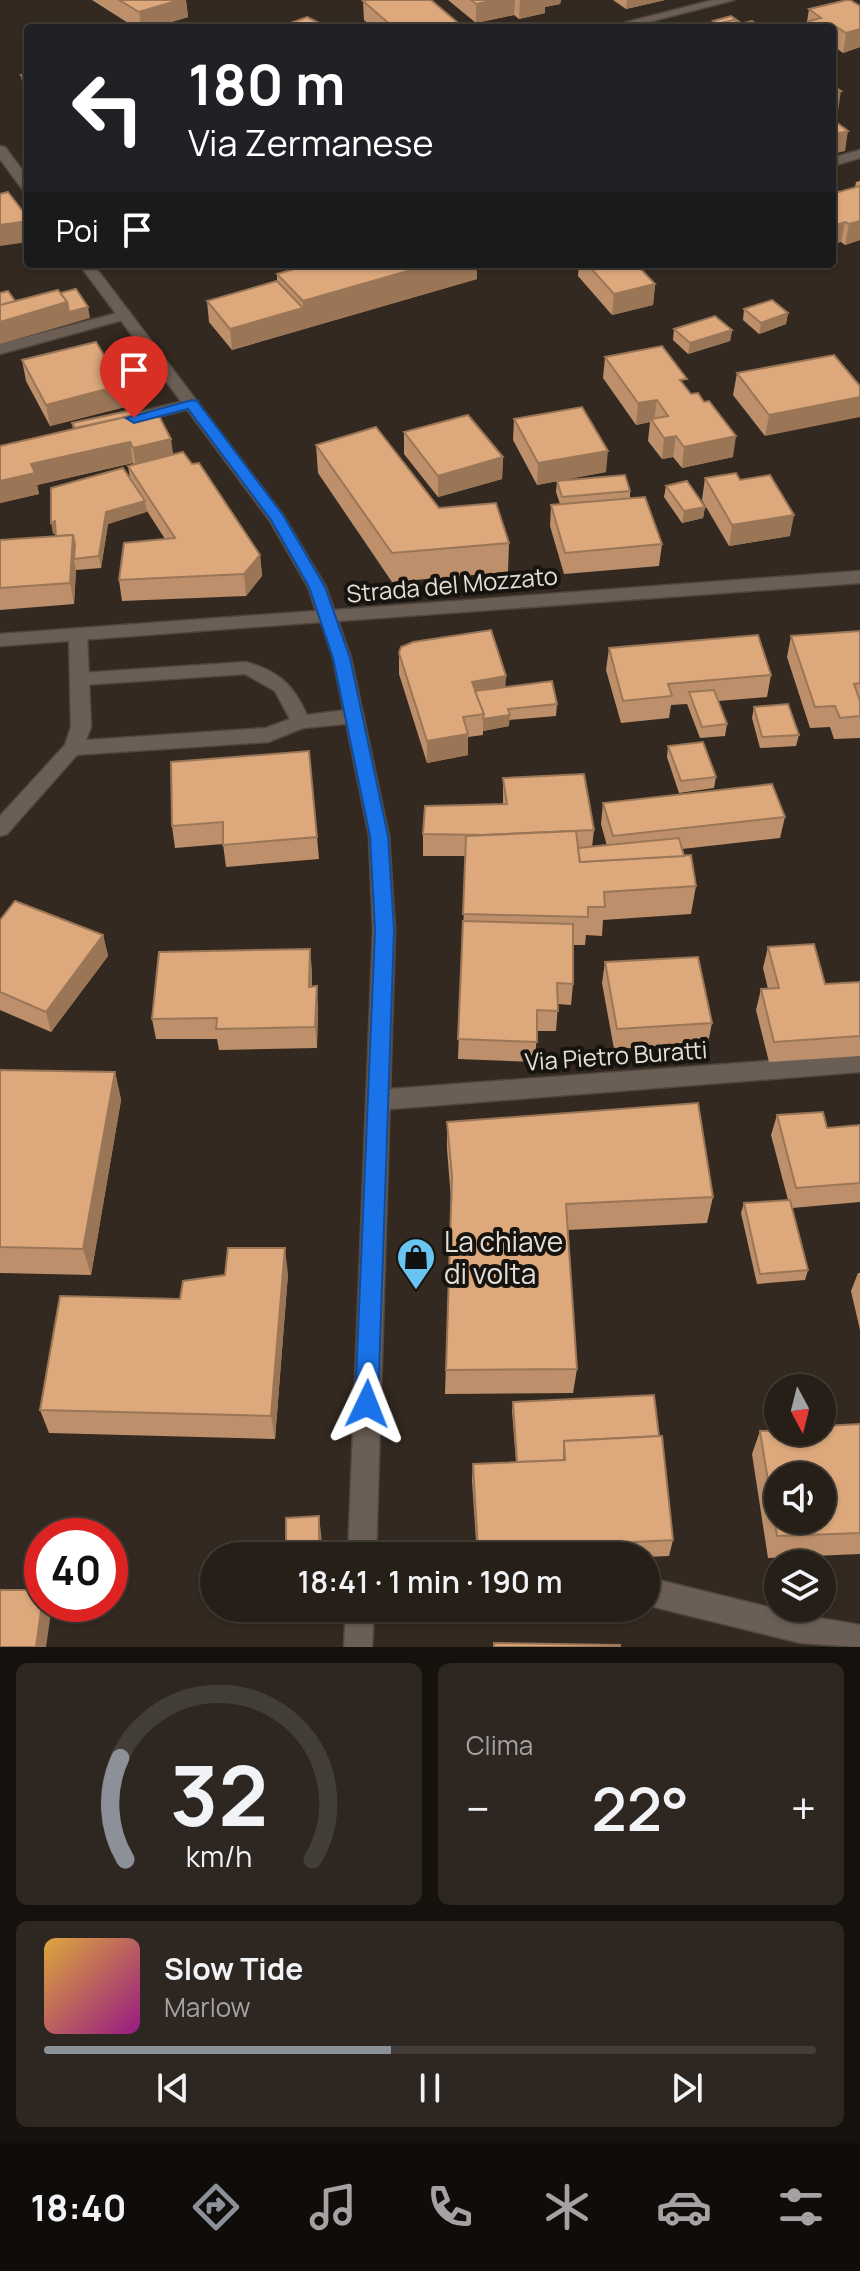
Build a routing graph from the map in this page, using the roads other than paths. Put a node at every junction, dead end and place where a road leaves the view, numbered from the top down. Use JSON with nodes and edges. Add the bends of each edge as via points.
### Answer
{"nodes":[{"id":1,"x":728,"y":0,"type":"edge"},
{"id":2,"x":627,"y":24,"type":"edge"},
{"id":3,"x":0,"y":150,"type":"edge"},
{"id":4,"x":860,"y":154,"type":"edge"},
{"id":5,"x":836,"y":161,"type":"edge"},
{"id":6,"x":22,"y":168,"type":"edge"},
{"id":7,"x":89,"y":268,"type":"edge"},
{"id":8,"x":125,"y":315,"type":"junction"},
{"id":9,"x":0,"y":349,"type":"edge"},
{"id":10,"x":192,"y":404,"type":"junction"},
{"id":11,"x":119,"y":422,"type":"edge"},
{"id":12,"x":860,"y":577,"type":"edge"},
{"id":13,"x":328,"y":618,"type":"junction"},
{"id":14,"x":78,"y":635,"type":"junction"},
{"id":15,"x":0,"y":640,"type":"edge"},
{"id":16,"x":81,"y":679,"type":"junction"},
{"id":17,"x":355,"y":716,"type":"junction"},
{"id":18,"x":301,"y":722,"type":"junction"},
{"id":19,"x":73,"y":748,"type":"junction"},
{"id":20,"x":0,"y":829,"type":"edge"},
{"id":21,"x":860,"y":1063,"type":"edge"},
{"id":22,"x":377,"y":1100,"type":"junction"},
{"id":23,"x":362,"y":1542,"type":"edge"},
{"id":24,"x":660,"y":1594,"type":"edge"},
{"id":25,"x":359,"y":1622,"type":"edge"},
{"id":26,"x":860,"y":1639,"type":"edge"},
{"id":27,"x":358,"y":1647,"type":"edge"}],
"edges":[{"from":1,"to":2,"type":"street"},
{"from":3,"to":6,"type":"street"},
{"from":4,"to":5,"type":"street"},
{"from":7,"to":8,"type":"street"},
{"from":8,"to":9,"type":"street"},
{"from":8,"to":10,"type":"street"},
{"from":10,"to":11,"type":"street"},
{"from":10,"to":13,"type":"street","via":[[277,519],[317,587]]},
{"from":12,"to":13,"type":"street","name":"Strada del Mozzato"},
{"from":13,"to":14,"type":"street","name":"Strada del Mozzato"},
{"from":13,"to":17,"type":"street"},
{"from":14,"to":15,"type":"street","name":"Strada del Mozzato"},
{"from":14,"to":16,"type":"street"},
{"from":16,"to":18,"type":"street","via":[[246,668],[270,675],[287,690]]},
{"from":16,"to":19,"type":"street","via":[[81,727]]},
{"from":17,"to":18,"type":"street"},
{"from":17,"to":22,"type":"street","via":[[379,836],[383,915]]},
{"from":18,"to":19,"type":"street","via":[[268,735]]},
{"from":19,"to":20,"type":"street"},
{"from":21,"to":22,"type":"street","name":"Via Pietro Buratti"},
{"from":22,"to":23,"type":"street"},
{"from":24,"to":26,"type":"street"},
{"from":25,"to":27,"type":"street"}]}
